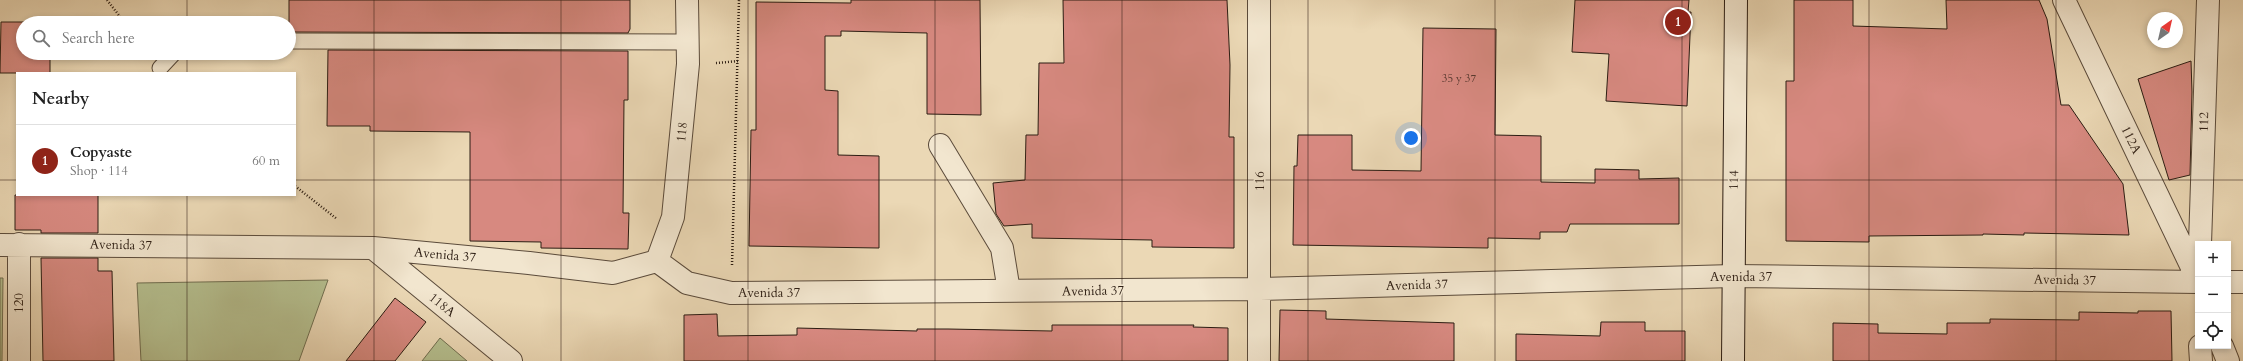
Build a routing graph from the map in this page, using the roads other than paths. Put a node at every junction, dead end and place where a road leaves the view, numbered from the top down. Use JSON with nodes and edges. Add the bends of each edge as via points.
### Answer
{"nodes":[{"id":1,"x":687,"y":0,"type":"edge"},
{"id":2,"x":1260,"y":0,"type":"edge"},
{"id":3,"x":1736,"y":0,"type":"edge"},
{"id":4,"x":2064,"y":0,"type":"edge"},
{"id":5,"x":2208,"y":0,"type":"edge"},
{"id":6,"x":296,"y":41,"type":"edge"},
{"id":7,"x":686,"y":42,"type":"junction"},
{"id":8,"x":167,"y":60,"type":"edge"},
{"id":9,"x":160,"y":68,"type":"dead end"},
{"id":10,"x":940,"y":145,"type":"dead end"},
{"id":11,"x":2200,"y":241,"type":"edge"},
{"id":12,"x":9,"y":245,"type":"edge"},
{"id":13,"x":373,"y":248,"type":"junction"},
{"id":14,"x":657,"y":261,"type":"junction"},
{"id":15,"x":1733,"y":276,"type":"junction"},
{"id":16,"x":2196,"y":277,"type":"edge"},
{"id":17,"x":2195,"y":281,"type":"edge"},
{"id":18,"x":2231,"y":282,"type":"edge"},
{"id":19,"x":2243,"y":282,"type":"edge"},
{"id":20,"x":1260,"y":289,"type":"junction"},
{"id":21,"x":1009,"y":291,"type":"junction"},
{"id":22,"x":2200,"y":349,"type":"edge"},
{"id":23,"x":2223,"y":349,"type":"edge"},
{"id":24,"x":19,"y":361,"type":"edge"},
{"id":25,"x":511,"y":361,"type":"edge"},
{"id":26,"x":1259,"y":361,"type":"edge"},
{"id":27,"x":1733,"y":361,"type":"edge"},
{"id":28,"x":2201,"y":361,"type":"edge"},
{"id":29,"x":2228,"y":361,"type":"edge"}],
"edges":[{"from":1,"to":7,"type":"street","name":"118"},
{"from":2,"to":20,"type":"street","name":"116"},
{"from":3,"to":15,"type":"street","name":"114"},
{"from":4,"to":16,"type":"street","name":"112A"},
{"from":5,"to":11,"type":"street","name":"112"},
{"from":6,"to":7,"type":"lane"},
{"from":7,"to":14,"type":"street","name":"118","via":[[688,64],[673,217]]},
{"from":8,"to":9,"type":"lane"},
{"from":10,"to":21,"type":"street","via":[[1002,248]]},
{"from":12,"to":13,"type":"street","name":"Avenida 37"},
{"from":12,"to":24,"type":"street","name":"120"},
{"from":13,"to":14,"type":"street","name":"Avenida 37","via":[[613,274]]},
{"from":13,"to":25,"type":"street","name":"118A"},
{"from":14,"to":21,"type":"street","name":"Avenida 37","via":[[687,283],[731,293]]},
{"from":15,"to":17,"type":"street","name":"Avenida 37"},
{"from":15,"to":20,"type":"street","name":"Avenida 37"},
{"from":15,"to":27,"type":"street","name":"114"},
{"from":18,"to":19,"type":"street"},
{"from":20,"to":21,"type":"street","name":"Avenida 37"},
{"from":20,"to":26,"type":"street","name":"116"},
{"from":22,"to":28,"type":"street"},
{"from":23,"to":29,"type":"street"}]}
